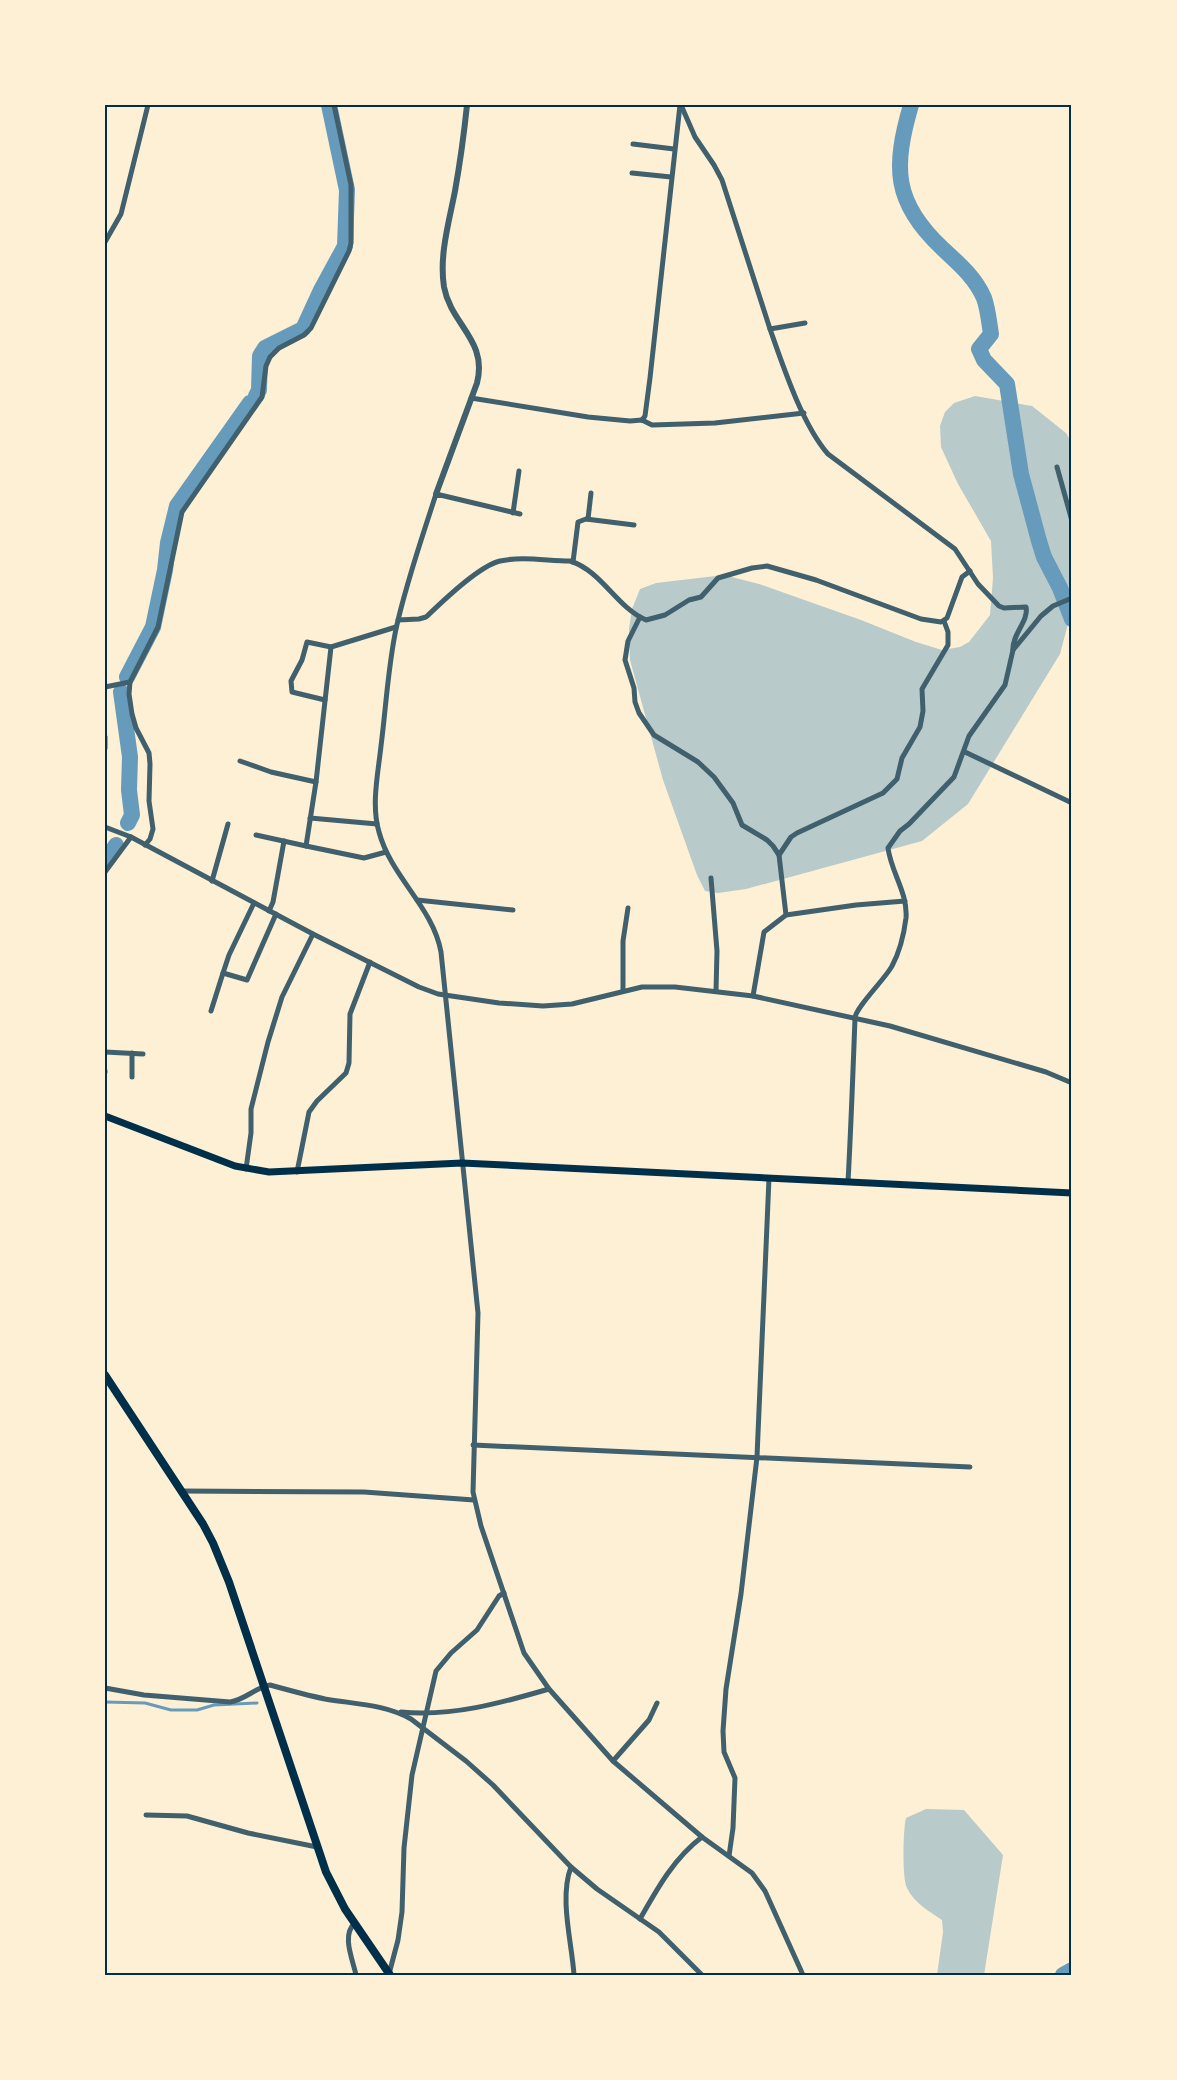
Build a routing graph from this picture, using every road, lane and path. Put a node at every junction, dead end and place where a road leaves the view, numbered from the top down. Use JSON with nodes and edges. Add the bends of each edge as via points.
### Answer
{"nodes":[{"id":1,"x":148,"y":105,"type":"edge"},
{"id":2,"x":334,"y":105,"type":"edge"},
{"id":3,"x":467,"y":105,"type":"edge"},
{"id":4,"x":680,"y":105,"type":"edge"},
{"id":5,"x":633,"y":144,"type":"dead end"},
{"id":6,"x":674,"y":149,"type":"junction"},
{"id":7,"x":632,"y":173,"type":"dead end"},
{"id":8,"x":671,"y":177,"type":"junction"},
{"id":9,"x":105,"y":242,"type":"edge"},
{"id":10,"x":805,"y":323,"type":"dead end"},
{"id":11,"x":770,"y":330,"type":"junction"},
{"id":12,"x":471,"y":398,"type":"junction"},
{"id":13,"x":804,"y":412,"type":"junction"},
{"id":14,"x":642,"y":420,"type":"junction"},
{"id":15,"x":1057,"y":467,"type":"dead end"},
{"id":16,"x":519,"y":471,"type":"dead end"},
{"id":17,"x":591,"y":493,"type":"dead end"},
{"id":18,"x":436,"y":494,"type":"junction"},
{"id":19,"x":588,"y":519,"type":"junction"},
{"id":20,"x":1072,"y":521,"type":"edge"},
{"id":21,"x":634,"y":525,"type":"dead end"},
{"id":22,"x":573,"y":562,"type":"junction"},
{"id":23,"x":969,"y":571,"type":"junction"},
{"id":24,"x":1072,"y":598,"type":"edge"},
{"id":25,"x":640,"y":617,"type":"junction"},
{"id":26,"x":398,"y":620,"type":"junction"},
{"id":27,"x":944,"y":621,"type":"junction"},
{"id":28,"x":396,"y":627,"type":"junction"},
{"id":29,"x":331,"y":646,"type":"junction"},
{"id":30,"x":1013,"y":650,"type":"junction"},
{"id":31,"x":130,"y":682,"type":"junction"},
{"id":32,"x":105,"y":687,"type":"edge"},
{"id":33,"x":325,"y":700,"type":"junction"},
{"id":34,"x":105,"y":737,"type":"edge"},
{"id":35,"x":105,"y":748,"type":"edge"},
{"id":36,"x":965,"y":752,"type":"junction"},
{"id":37,"x":240,"y":761,"type":"dead end"},
{"id":38,"x":316,"y":782,"type":"junction"},
{"id":39,"x":1072,"y":803,"type":"edge"},
{"id":40,"x":310,"y":818,"type":"junction"},
{"id":41,"x":228,"y":824,"type":"dead end"},
{"id":42,"x":376,"y":824,"type":"junction"},
{"id":43,"x":105,"y":827,"type":"edge"},
{"id":44,"x":256,"y":835,"type":"dead end"},
{"id":45,"x":131,"y":837,"type":"junction"},
{"id":46,"x":284,"y":841,"type":"junction"},
{"id":47,"x":145,"y":845,"type":"junction"},
{"id":48,"x":306,"y":846,"type":"junction"},
{"id":49,"x":386,"y":852,"type":"junction"},
{"id":50,"x":779,"y":855,"type":"junction"},
{"id":51,"x":105,"y":872,"type":"edge"},
{"id":52,"x":711,"y":878,"type":"dead end"},
{"id":53,"x":212,"y":880,"type":"junction"},
{"id":54,"x":417,"y":900,"type":"junction"},
{"id":55,"x":905,"y":901,"type":"junction"},
{"id":56,"x":254,"y":903,"type":"junction"},
{"id":57,"x":628,"y":908,"type":"dead end"},
{"id":58,"x":269,"y":910,"type":"junction"},
{"id":59,"x":513,"y":910,"type":"dead end"},
{"id":60,"x":276,"y":914,"type":"junction"},
{"id":61,"x":786,"y":915,"type":"junction"},
{"id":62,"x":313,"y":934,"type":"junction"},
{"id":63,"x":370,"y":962,"type":"junction"},
{"id":64,"x":223,"y":973,"type":"junction"},
{"id":65,"x":623,"y":990,"type":"junction"},
{"id":66,"x":716,"y":991,"type":"junction"},
{"id":67,"x":445,"y":996,"type":"junction"},
{"id":68,"x":753,"y":996,"type":"junction"},
{"id":69,"x":212,"y":1011,"type":"dead end"},
{"id":70,"x":855,"y":1018,"type":"junction"},
{"id":71,"x":105,"y":1052,"type":"edge"},
{"id":72,"x":132,"y":1053,"type":"junction"},
{"id":73,"x":143,"y":1054,"type":"dead end"},
{"id":74,"x":132,"y":1077,"type":"dead end"},
{"id":75,"x":1072,"y":1083,"type":"edge"},
{"id":76,"x":105,"y":1116,"type":"edge"},
{"id":77,"x":462,"y":1163,"type":"junction"},
{"id":78,"x":246,"y":1169,"type":"junction"},
{"id":79,"x":297,"y":1172,"type":"junction"},
{"id":80,"x":769,"y":1178,"type":"junction"},
{"id":81,"x":848,"y":1182,"type":"junction"},
{"id":82,"x":1072,"y":1192,"type":"edge"},
{"id":83,"x":105,"y":1375,"type":"edge"},
{"id":84,"x":473,"y":1445,"type":"junction"},
{"id":85,"x":757,"y":1457,"type":"junction"},
{"id":86,"x":970,"y":1467,"type":"dead end"},
{"id":87,"x":181,"y":1491,"type":"junction"},
{"id":88,"x":474,"y":1500,"type":"junction"},
{"id":89,"x":504,"y":1593,"type":"junction"},
{"id":90,"x":264,"y":1686,"type":"junction"},
{"id":91,"x":105,"y":1688,"type":"edge"},
{"id":92,"x":549,"y":1689,"type":"junction"},
{"id":93,"x":657,"y":1703,"type":"dead end"},
{"id":94,"x":399,"y":1712,"type":"junction"},
{"id":95,"x":426,"y":1714,"type":"junction"},
{"id":96,"x":423,"y":1729,"type":"junction"},
{"id":97,"x":613,"y":1761,"type":"junction"},
{"id":98,"x":146,"y":1815,"type":"dead end"},
{"id":99,"x":702,"y":1838,"type":"junction"},
{"id":100,"x":317,"y":1847,"type":"junction"},
{"id":101,"x":729,"y":1856,"type":"junction"},
{"id":102,"x":571,"y":1867,"type":"junction"},
{"id":103,"x":640,"y":1919,"type":"junction"},
{"id":104,"x":355,"y":1923,"type":"junction"},
{"id":105,"x":356,"y":1975,"type":"edge"},
{"id":106,"x":389,"y":1975,"type":"edge"},
{"id":107,"x":574,"y":1975,"type":"edge"},
{"id":108,"x":702,"y":1975,"type":"edge"},
{"id":109,"x":803,"y":1975,"type":"edge"}],
"edges":[{"from":1,"to":9,"type":"street","via":[[121,214]]},
{"from":2,"to":31,"type":"street","via":[[351,185],[349,251],[310,328],[270,357],[262,397],[182,512],[158,627]]},
{"from":3,"to":12,"type":"street","via":[[443,270],[447,299],[479,357],[479,373]]},
{"from":4,"to":6,"type":"street"},
{"from":4,"to":11,"type":"street","via":[[722,180]]},
{"from":5,"to":6,"type":"street"},
{"from":6,"to":8,"type":"street"},
{"from":7,"to":8,"type":"street"},
{"from":8,"to":14,"type":"street"},
{"from":10,"to":11,"type":"street"},
{"from":11,"to":13,"type":"street"},
{"from":12,"to":14,"type":"street","via":[[588,417]]},
{"from":12,"to":18,"type":"street"},
{"from":13,"to":14,"type":"street","via":[[715,423],[652,425]]},
{"from":13,"to":23,"type":"street","via":[[828,453],[955,549]]},
{"from":15,"to":20,"type":"street"},
{"from":16,"to":18,"type":"street","via":[[516,514]]},
{"from":17,"to":19,"type":"street"},
{"from":18,"to":26,"type":"street"},
{"from":19,"to":21,"type":"street"},
{"from":19,"to":22,"type":"street","via":[[578,522]]},
{"from":22,"to":25,"type":"street","via":[[592,572]]},
{"from":22,"to":26,"type":"street","via":[[520,559],[495,563],[426,616]]},
{"from":23,"to":27,"type":"street","via":[[962,577]]},
{"from":23,"to":30,"type":"street","via":[[999,606],[1026,607],[1026,615],[1013,639]]},
{"from":24,"to":30,"type":"street","via":[[1041,616]]},
{"from":25,"to":27,"type":"street","via":[[646,620],[665,615],[701,597],[718,578],[729,573],[767,566],[921,619]]},
{"from":25,"to":50,"type":"street","via":[[628,641],[625,660],[635,702],[647,728],[714,777],[733,803],[742,825],[767,840]]},
{"from":26,"to":28,"type":"street"},
{"from":27,"to":50,"type":"street","via":[[948,645],[922,689],[920,727],[902,758],[897,779],[883,793],[797,833]]},
{"from":28,"to":29,"type":"street"},
{"from":28,"to":42,"type":"street","via":[[376,793]]},
{"from":29,"to":33,"type":"street"},
{"from":29,"to":33,"type":"street","via":[[307,642],[291,681],[292,692]]},
{"from":30,"to":36,"type":"street","via":[[1005,685],[969,736]]},
{"from":31,"to":32,"type":"street"},
{"from":31,"to":47,"type":"street","via":[[132,714],[149,753],[153,829]]},
{"from":33,"to":38,"type":"street"},
{"from":34,"to":35,"type":"street"},
{"from":36,"to":39,"type":"street"},
{"from":36,"to":55,"type":"street","via":[[954,777],[888,848]]},
{"from":37,"to":38,"type":"street"},
{"from":38,"to":40,"type":"street"},
{"from":40,"to":42,"type":"street"},
{"from":40,"to":48,"type":"street"},
{"from":41,"to":53,"type":"street"},
{"from":42,"to":49,"type":"street"},
{"from":43,"to":45,"type":"street"},
{"from":44,"to":46,"type":"street"},
{"from":45,"to":47,"type":"street"},
{"from":45,"to":51,"type":"street"},
{"from":46,"to":48,"type":"street"},
{"from":46,"to":58,"type":"street"},
{"from":47,"to":53,"type":"street"},
{"from":48,"to":49,"type":"street","via":[[364,858]]},
{"from":49,"to":54,"type":"street"},
{"from":50,"to":61,"type":"street"},
{"from":52,"to":66,"type":"street"},
{"from":53,"to":56,"type":"street"},
{"from":54,"to":59,"type":"street"},
{"from":54,"to":67,"type":"street","via":[[438,937]]},
{"from":55,"to":61,"type":"street"},
{"from":55,"to":70,"type":"street","via":[[906,920],[892,968]]},
{"from":56,"to":58,"type":"street"},
{"from":56,"to":64,"type":"street"},
{"from":57,"to":65,"type":"street"},
{"from":58,"to":60,"type":"street"},
{"from":60,"to":62,"type":"street"},
{"from":60,"to":64,"type":"street","via":[[247,980]]},
{"from":61,"to":68,"type":"street","via":[[764,932]]},
{"from":62,"to":63,"type":"street"},
{"from":62,"to":78,"type":"street","via":[[282,998],[268,1042],[251,1109]]},
{"from":63,"to":67,"type":"street"},
{"from":63,"to":79,"type":"street","via":[[350,1014],[346,1073],[309,1112]]},
{"from":64,"to":69,"type":"street"},
{"from":65,"to":66,"type":"street","via":[[657,986]]},
{"from":65,"to":67,"type":"street","via":[[558,1006]]},
{"from":66,"to":68,"type":"street"},
{"from":67,"to":77,"type":"street"},
{"from":68,"to":70,"type":"street"},
{"from":70,"to":75,"type":"street","via":[[1046,1072]]},
{"from":70,"to":81,"type":"street"},
{"from":71,"to":72,"type":"street"},
{"from":72,"to":73,"type":"street"},
{"from":72,"to":74,"type":"street"},
{"from":76,"to":78,"type":"main road"},
{"from":77,"to":79,"type":"main road"},
{"from":77,"to":80,"type":"main road"},
{"from":77,"to":84,"type":"street","via":[[478,1313]]},
{"from":78,"to":79,"type":"main road"},
{"from":80,"to":81,"type":"main road"},
{"from":80,"to":85,"type":"street"},
{"from":81,"to":82,"type":"main road"},
{"from":83,"to":87,"type":"main road"},
{"from":84,"to":85,"type":"street"},
{"from":84,"to":88,"type":"street"},
{"from":85,"to":86,"type":"street"},
{"from":85,"to":101,"type":"street","via":[[723,1731],[724,1752],[735,1778]]},
{"from":87,"to":88,"type":"street","via":[[364,1492]]},
{"from":87,"to":90,"type":"main road","via":[[220,1559]]},
{"from":88,"to":89,"type":"street"},
{"from":89,"to":92,"type":"street","via":[[524,1653]]},
{"from":89,"to":95,"type":"street","via":[[471,1637],[438,1667]]},
{"from":90,"to":91,"type":"street","via":[[230,1702]]},
{"from":90,"to":94,"type":"street"},
{"from":90,"to":100,"type":"main road"},
{"from":92,"to":95,"type":"street","via":[[488,1705]]},
{"from":92,"to":97,"type":"street"},
{"from":93,"to":97,"type":"street","via":[[649,1720]]},
{"from":94,"to":95,"type":"street"},
{"from":94,"to":96,"type":"street"},
{"from":95,"to":96,"type":"street"},
{"from":96,"to":102,"type":"street","via":[[492,1785]]},
{"from":96,"to":106,"type":"street","via":[[410,1794],[398,1940]]},
{"from":97,"to":99,"type":"street"},
{"from":98,"to":100,"type":"street","via":[[187,1816]]},
{"from":99,"to":101,"type":"street"},
{"from":99,"to":103,"type":"street","via":[[670,1869]]},
{"from":100,"to":104,"type":"main road","via":[[337,1896]]},
{"from":101,"to":109,"type":"street","via":[[748,1868],[762,1886]]},
{"from":102,"to":103,"type":"street"},
{"from":102,"to":107,"type":"street","via":[[567,1907]]},
{"from":103,"to":108,"type":"street","via":[[659,1932]]},
{"from":104,"to":105,"type":"street","via":[[348,1938]]},
{"from":104,"to":106,"type":"main road"}]}
